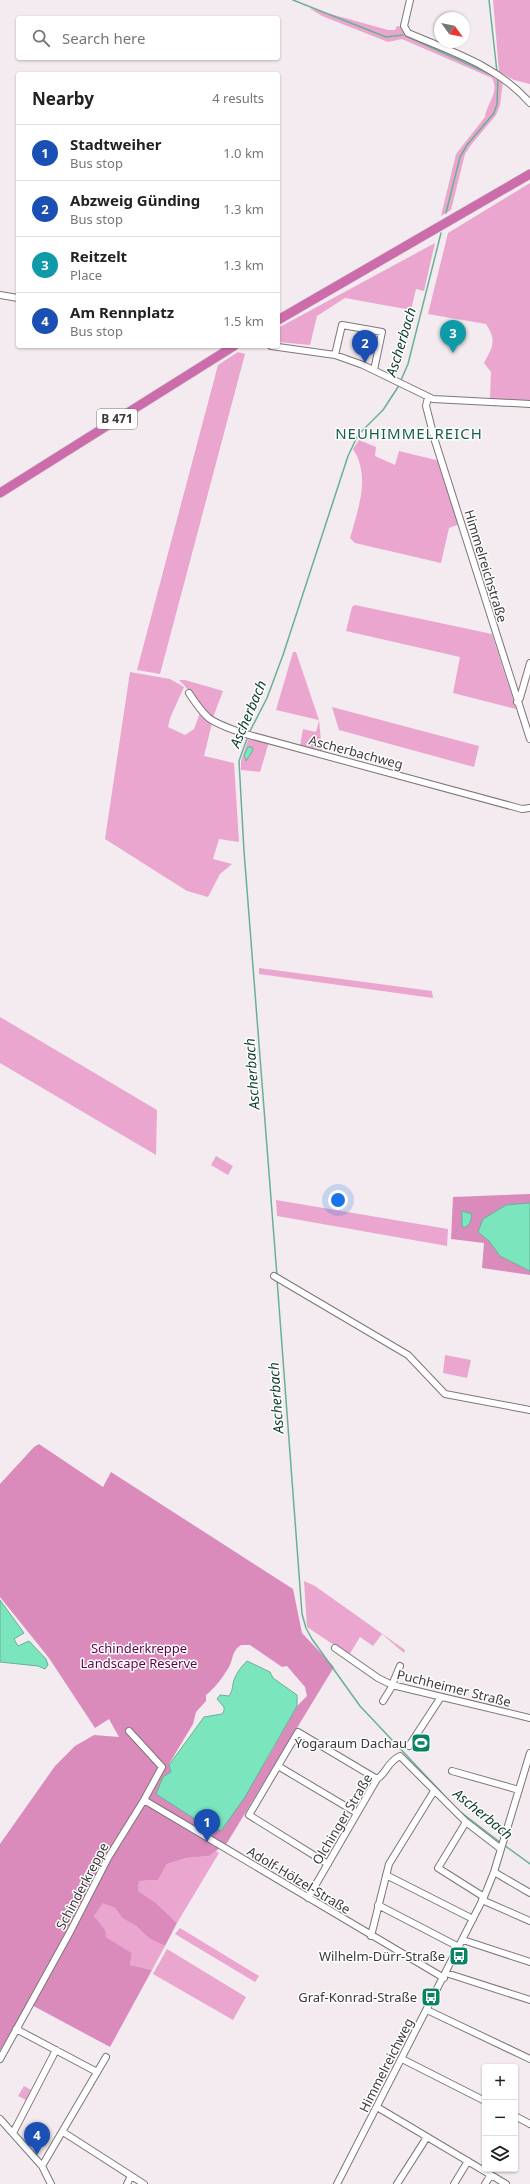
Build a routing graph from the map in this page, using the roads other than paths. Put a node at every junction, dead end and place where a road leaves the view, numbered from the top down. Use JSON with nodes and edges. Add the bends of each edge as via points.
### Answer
{"nodes":[{"id":1,"x":410,"y":0,"type":"edge"},
{"id":2,"x":530,"y":103,"type":"edge"},
{"id":3,"x":530,"y":174,"type":"edge"},
{"id":4,"x":0,"y":294,"type":"edge"},
{"id":5,"x":16,"y":298,"type":"edge"},
{"id":6,"x":280,"y":319,"type":"edge"},
{"id":7,"x":280,"y":347,"type":"edge"},
{"id":8,"x":231,"y":348,"type":"edge"},
{"id":9,"x":335,"y":355,"type":"junction"},
{"id":10,"x":374,"y":370,"type":"junction"},
{"id":11,"x":428,"y":397,"type":"junction"},
{"id":12,"x":530,"y":404,"type":"edge"},
{"id":13,"x":0,"y":493,"type":"edge"},
{"id":14,"x":530,"y":663,"type":"edge"},
{"id":15,"x":189,"y":693,"type":"dead end"},
{"id":16,"x":517,"y":702,"type":"junction"},
{"id":17,"x":530,"y":739,"type":"edge"},
{"id":18,"x":530,"y":808,"type":"edge"},
{"id":19,"x":276,"y":1277,"type":"dead end"},
{"id":20,"x":530,"y":1410,"type":"edge"},
{"id":21,"x":336,"y":1648,"type":"dead end"},
{"id":22,"x":400,"y":1666,"type":"dead end"},
{"id":23,"x":392,"y":1685,"type":"junction"},
{"id":24,"x":441,"y":1697,"type":"junction"},
{"id":25,"x":383,"y":1701,"type":"dead end"},
{"id":26,"x":530,"y":1718,"type":"edge"},
{"id":27,"x":129,"y":1730,"type":"dead end"},
{"id":28,"x":409,"y":1746,"type":"dead end"},
{"id":29,"x":530,"y":1753,"type":"edge"},
{"id":30,"x":278,"y":1766,"type":"junction"},
{"id":31,"x":452,"y":1771,"type":"dead end"},
{"id":32,"x":377,"y":1779,"type":"junction"},
{"id":33,"x":519,"y":1790,"type":"junction"},
{"id":34,"x":434,"y":1791,"type":"junction"},
{"id":35,"x":144,"y":1800,"type":"junction"},
{"id":36,"x":357,"y":1813,"type":"junction"},
{"id":37,"x":466,"y":1822,"type":"junction"},
{"id":38,"x":503,"y":1845,"type":"junction"},
{"id":39,"x":328,"y":1864,"type":"junction"},
{"id":40,"x":494,"y":1872,"type":"junction"},
{"id":41,"x":386,"y":1875,"type":"junction"},
{"id":42,"x":530,"y":1893,"type":"edge"},
{"id":43,"x":308,"y":1898,"type":"junction"},
{"id":44,"x":483,"y":1898,"type":"junction"},
{"id":45,"x":378,"y":1905,"type":"junction"},
{"id":46,"x":474,"y":1919,"type":"junction"},
{"id":47,"x":530,"y":1921,"type":"edge"},
{"id":48,"x":371,"y":1936,"type":"junction"},
{"id":49,"x":463,"y":1940,"type":"junction"},
{"id":50,"x":460,"y":1947,"type":"junction"},
{"id":51,"x":530,"y":1962,"type":"edge"},
{"id":52,"x":445,"y":1975,"type":"junction"},
{"id":53,"x":530,"y":2000,"type":"edge"},
{"id":54,"x":427,"y":2010,"type":"junction"},
{"id":55,"x":16,"y":2029,"type":"junction"},
{"id":56,"x":56,"y":2050,"type":"junction"},
{"id":57,"x":106,"y":2057,"type":"dead end"},
{"id":58,"x":0,"y":2059,"type":"edge"},
{"id":59,"x":402,"y":2059,"type":"junction"},
{"id":60,"x":530,"y":2059,"type":"edge"},
{"id":61,"x":97,"y":2072,"type":"junction"},
{"id":62,"x":483,"y":2100,"type":"edge"},
{"id":63,"x":377,"y":2107,"type":"junction"},
{"id":64,"x":518,"y":2118,"type":"edge"},
{"id":65,"x":0,"y":2119,"type":"edge"},
{"id":66,"x":530,"y":2124,"type":"edge"},
{"id":67,"x":63,"y":2132,"type":"junction"},
{"id":68,"x":13,"y":2133,"type":"junction"},
{"id":69,"x":427,"y":2137,"type":"junction"},
{"id":70,"x":468,"y":2161,"type":"junction"},
{"id":71,"x":42,"y":2166,"type":"junction"},
{"id":72,"x":491,"y":2175,"type":"junction"},
{"id":73,"x":132,"y":2176,"type":"junction"},
{"id":74,"x":51,"y":2184,"type":"edge"},
{"id":75,"x":127,"y":2184,"type":"edge"},
{"id":76,"x":144,"y":2184,"type":"edge"},
{"id":77,"x":338,"y":2184,"type":"edge"},
{"id":78,"x":397,"y":2184,"type":"edge"},
{"id":79,"x":454,"y":2184,"type":"edge"},
{"id":80,"x":485,"y":2184,"type":"edge"},
{"id":81,"x":506,"y":2184,"type":"edge"}],
"edges":[{"from":1,"to":2,"type":"street","via":[[404,26],[408,33],[494,71],[515,86]]},
{"from":3,"to":6,"type":"highway"},
{"from":4,"to":5,"type":"street"},
{"from":7,"to":9,"type":"street"},
{"from":8,"to":13,"type":"highway","number":"B 471"},
{"from":9,"to":10,"type":"street"},
{"from":9,"to":10,"type":"street","via":[[342,325],[382,332]]},
{"from":10,"to":11,"type":"street"},
{"from":11,"to":12,"type":"street"},
{"from":11,"to":16,"type":"street","name":"Himmelreichstraße","via":[[426,406],[435,441]]},
{"from":14,"to":16,"type":"street"},
{"from":15,"to":18,"type":"street","name":"Ascherbachweg","via":[[203,715],[212,722],[249,735],[522,809]]},
{"from":16,"to":17,"type":"street","name":"Himmelreichstraße"},
{"from":19,"to":20,"type":"street","via":[[408,1355],[445,1394]]},
{"from":21,"to":23,"type":"street","name":"Puchheimer Straße"},
{"from":22,"to":23,"type":"street"},
{"from":23,"to":24,"type":"street","name":"Puchheimer Straße"},
{"from":23,"to":25,"type":"street"},
{"from":24,"to":26,"type":"street","name":"Puchheimer Straße"},
{"from":24,"to":28,"type":"street"},
{"from":27,"to":35,"type":"street","name":"Schinderkreppe","via":[[162,1767]]},
{"from":29,"to":33,"type":"street","name":"Himmelreichweg"},
{"from":30,"to":32,"type":"street","via":[[298,1732]]},
{"from":30,"to":36,"type":"street"},
{"from":30,"to":39,"type":"street","via":[[249,1815]]},
{"from":31,"to":33,"type":"street"},
{"from":32,"to":34,"type":"street","name":"Olchinger Straße","via":[[391,1760],[400,1756]]},
{"from":32,"to":36,"type":"street","name":"Olchinger Straße"},
{"from":33,"to":38,"type":"street","name":"Himmelreichweg"},
{"from":34,"to":37,"type":"street"},
{"from":34,"to":41,"type":"street","via":[[389,1864]]},
{"from":35,"to":43,"type":"street","name":"Adolf-Hölzel-Straße"},
{"from":35,"to":55,"type":"street","name":"Schinderkreppe","via":[[108,1858]]},
{"from":36,"to":39,"type":"street","name":"Olchinger Straße"},
{"from":37,"to":38,"type":"street"},
{"from":37,"to":44,"type":"street","via":[[438,1868]]},
{"from":38,"to":40,"type":"street","name":"Himmelreichweg"},
{"from":39,"to":43,"type":"street","name":"Olchinger Straße"},
{"from":40,"to":42,"type":"street"},
{"from":40,"to":44,"type":"street","name":"Himmelreichweg"},
{"from":41,"to":45,"type":"street"},
{"from":41,"to":46,"type":"street"},
{"from":43,"to":48,"type":"street","name":"Adolf-Hölzel-Straße"},
{"from":44,"to":46,"type":"street","name":"Himmelreichweg"},
{"from":44,"to":47,"type":"street"},
{"from":45,"to":48,"type":"street"},
{"from":45,"to":50,"type":"street"},
{"from":46,"to":49,"type":"street","name":"Himmelreichweg"},
{"from":48,"to":52,"type":"street","name":"Adolf-Hölzel-Straße"},
{"from":49,"to":50,"type":"street","name":"Himmelreichweg"},
{"from":49,"to":51,"type":"street"},
{"from":50,"to":52,"type":"street","name":"Himmelreichweg"},
{"from":52,"to":53,"type":"street","name":"Adolf-Hölzel-Straße"},
{"from":52,"to":54,"type":"street","name":"Himmelreichweg"},
{"from":54,"to":59,"type":"street","name":"Himmelreichweg"},
{"from":54,"to":60,"type":"street"},
{"from":55,"to":56,"type":"street"},
{"from":55,"to":58,"type":"street","name":"Schinderkreppe"},
{"from":56,"to":61,"type":"street"},
{"from":56,"to":68,"type":"street"},
{"from":57,"to":61,"type":"street"},
{"from":59,"to":62,"type":"street"},
{"from":59,"to":63,"type":"street","name":"Himmelreichweg"},
{"from":61,"to":67,"type":"street"},
{"from":63,"to":69,"type":"street"},
{"from":63,"to":77,"type":"street","name":"Himmelreichweg"},
{"from":64,"to":66,"type":"street"},
{"from":65,"to":68,"type":"street"},
{"from":67,"to":71,"type":"street"},
{"from":67,"to":73,"type":"street"},
{"from":68,"to":71,"type":"street"},
{"from":69,"to":70,"type":"street"},
{"from":69,"to":78,"type":"street"},
{"from":70,"to":72,"type":"street"},
{"from":70,"to":79,"type":"street"},
{"from":71,"to":74,"type":"street"},
{"from":72,"to":80,"type":"street"},
{"from":72,"to":81,"type":"street"},
{"from":73,"to":75,"type":"street"},
{"from":73,"to":76,"type":"street"}]}
